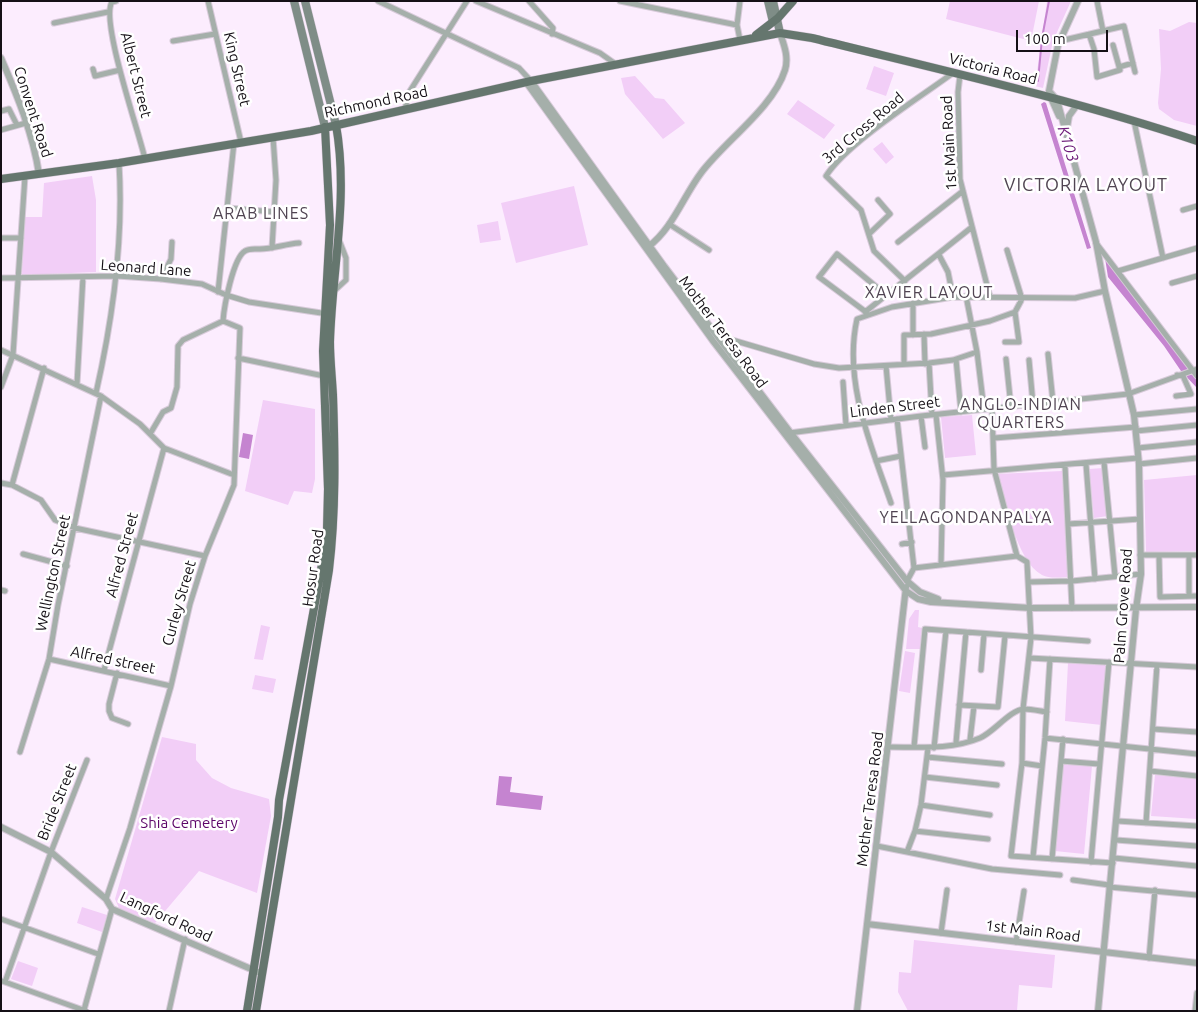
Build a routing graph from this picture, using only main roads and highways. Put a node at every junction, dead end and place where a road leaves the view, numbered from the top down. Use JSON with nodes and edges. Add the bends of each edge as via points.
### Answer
{"nodes":[{"id":1,"x":294,"y":1,"type":"edge"},
{"id":2,"x":304,"y":1,"type":"edge"},
{"id":3,"x":768,"y":1,"type":"edge"},
{"id":4,"x":773,"y":1,"type":"edge"},
{"id":5,"x":793,"y":1,"type":"edge"},
{"id":6,"x":776,"y":20,"type":"junction"},
{"id":7,"x":780,"y":33,"type":"junction"},
{"id":8,"x":753,"y":38,"type":"junction"},
{"id":9,"x":336,"y":125,"type":"junction"},
{"id":10,"x":325,"y":127,"type":"junction"},
{"id":11,"x":311,"y":130,"type":"junction"},
{"id":12,"x":1197,"y":141,"type":"edge"},
{"id":13,"x":328,"y":146,"type":"junction"},
{"id":14,"x":1,"y":179,"type":"edge"},
{"id":15,"x":328,"y":314,"type":"junction"},
{"id":16,"x":247,"y":1011,"type":"edge"},
{"id":17,"x":256,"y":1011,"type":"edge"}],
"edges":[{"from":1,"to":10,"type":"main road"},
{"from":2,"to":9,"type":"main road"},
{"from":3,"to":6,"type":"main road"},
{"from":4,"to":6,"type":"main road"},
{"from":5,"to":6,"type":"main road","name":"Richmond Road"},
{"from":6,"to":7,"type":"main road"},
{"from":6,"to":8,"type":"main road","name":"Richmond Road"},
{"from":7,"to":8,"type":"main road","name":"Richmond Road"},
{"from":7,"to":12,"type":"main road","name":"Victoria Road","via":[[1051,97]]},
{"from":8,"to":9,"type":"main road","name":"Richmond Road","via":[[529,82]]},
{"from":9,"to":10,"type":"main road","name":"Richmond Road"},
{"from":9,"to":15,"type":"main road","name":"Hosur Road","via":[[339,239]]},
{"from":10,"to":11,"type":"main road","name":"Richmond Road"},
{"from":10,"to":13,"type":"main road","name":"Hosur Road"},
{"from":11,"to":13,"type":"main road"},
{"from":11,"to":14,"type":"main road","name":"Richmond Road","via":[[145,159]]},
{"from":13,"to":15,"type":"main road","name":"Hosur Road"},
{"from":15,"to":16,"type":"main road","name":"Hosur Road","via":[[324,376],[327,529],[279,800]]},
{"from":15,"to":17,"type":"main road","name":"Hosur Road","via":[[334,487],[332,545]]}]}
